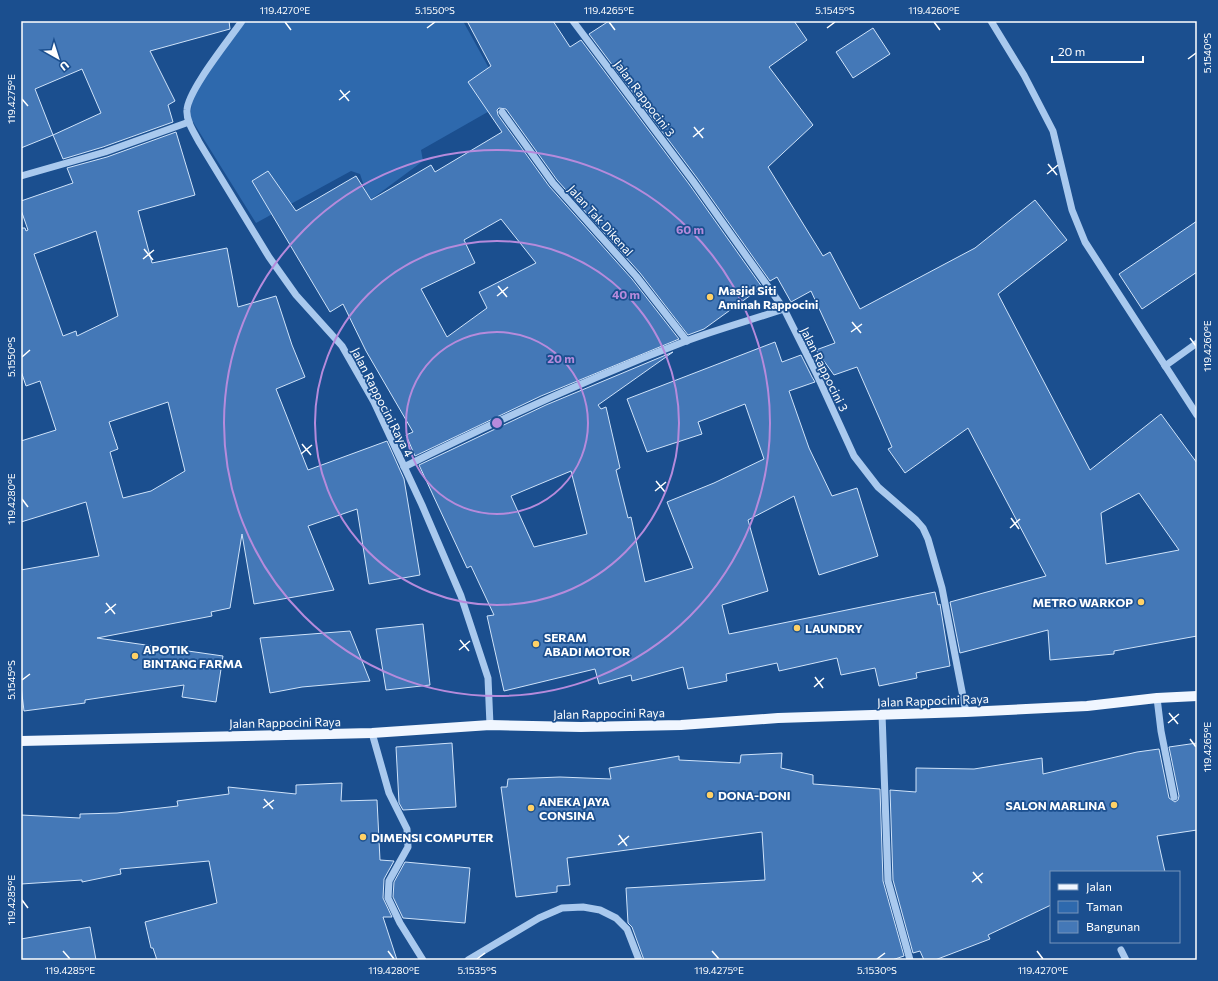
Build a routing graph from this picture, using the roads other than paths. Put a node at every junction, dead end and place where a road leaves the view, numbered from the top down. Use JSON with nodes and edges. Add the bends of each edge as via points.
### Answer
{"nodes":[{"id":1,"x":242,"y":21,"type":"edge"},
{"id":2,"x":573,"y":21,"type":"edge"},
{"id":3,"x":991,"y":21,"type":"edge"},
{"id":4,"x":502,"y":112,"type":"dead end"},
{"id":5,"x":189,"y":122,"type":"junction"},
{"id":6,"x":21,"y":176,"type":"edge"},
{"id":7,"x":784,"y":309,"type":"junction"},
{"id":8,"x":687,"y":341,"type":"junction"},
{"id":9,"x":1197,"y":343,"type":"edge"},
{"id":10,"x":1165,"y":366,"type":"junction"},
{"id":11,"x":1197,"y":415,"type":"edge"},
{"id":12,"x":404,"y":467,"type":"junction"},
{"id":13,"x":1197,"y":696,"type":"edge"},
{"id":14,"x":1157,"y":698,"type":"junction"},
{"id":15,"x":966,"y":712,"type":"junction"},
{"id":16,"x":882,"y":714,"type":"junction"},
{"id":17,"x":490,"y":725,"type":"junction"},
{"id":18,"x":372,"y":733,"type":"junction"},
{"id":19,"x":21,"y":741,"type":"edge"},
{"id":20,"x":1174,"y":797,"type":"dead end"},
{"id":21,"x":1121,"y":950,"type":"dead end"},
{"id":22,"x":423,"y":960,"type":"edge"},
{"id":23,"x":468,"y":960,"type":"edge"},
{"id":24,"x":640,"y":960,"type":"edge"},
{"id":25,"x":910,"y":960,"type":"edge"},
{"id":26,"x":1126,"y":960,"type":"edge"}],
"edges":[{"from":1,"to":5,"type":"street","via":[[193,92],[187,110]]},
{"from":2,"to":7,"type":"street","name":"Jalan Rappocini 3","via":[[693,180]]},
{"from":3,"to":10,"type":"street","via":[[1053,130],[1072,210],[1086,242]]},
{"from":4,"to":8,"type":"street","name":"Jalan Tak Dikenal","via":[[553,183],[636,276]]},
{"from":5,"to":6,"type":"street","via":[[105,152]]},
{"from":5,"to":12,"type":"street","name":"Jalan Rappocini Raya 4","via":[[198,142],[269,256],[296,295],[330,331],[350,359],[374,402]]},
{"from":7,"to":8,"type":"street"},
{"from":7,"to":15,"type":"street","name":"Jalan Rappocini 3","via":[[854,456],[874,483],[916,520],[928,539],[942,588]]},
{"from":8,"to":12,"type":"street","via":[[558,395]]},
{"from":9,"to":10,"type":"street"},
{"from":10,"to":11,"type":"street"},
{"from":12,"to":17,"type":"street","name":"Jalan Rappocini Raya 4","via":[[461,596],[477,642],[488,678]]},
{"from":13,"to":14,"type":"main road","name":"Jalan Rappocini Raya"},
{"from":14,"to":15,"type":"main road","name":"Jalan Rappocini Raya","via":[[1087,706]]},
{"from":14,"to":20,"type":"street"},
{"from":15,"to":16,"type":"main road","name":"Jalan Rappocini Raya"},
{"from":16,"to":17,"type":"main road","name":"Jalan Rappocini Raya","via":[[680,725]]},
{"from":16,"to":25,"type":"street","via":[[888,880]]},
{"from":17,"to":18,"type":"main road","name":"Jalan Rappocini Raya"},
{"from":18,"to":19,"type":"main road","name":"Jalan Rappocini Raya"},
{"from":18,"to":22,"type":"street","via":[[388,793],[406,829],[408,847],[388,881],[388,898]]},
{"from":21,"to":26,"type":"street"},
{"from":23,"to":24,"type":"street","via":[[539,918],[562,908],[583,907],[600,910],[616,918],[627,929]]}]}
